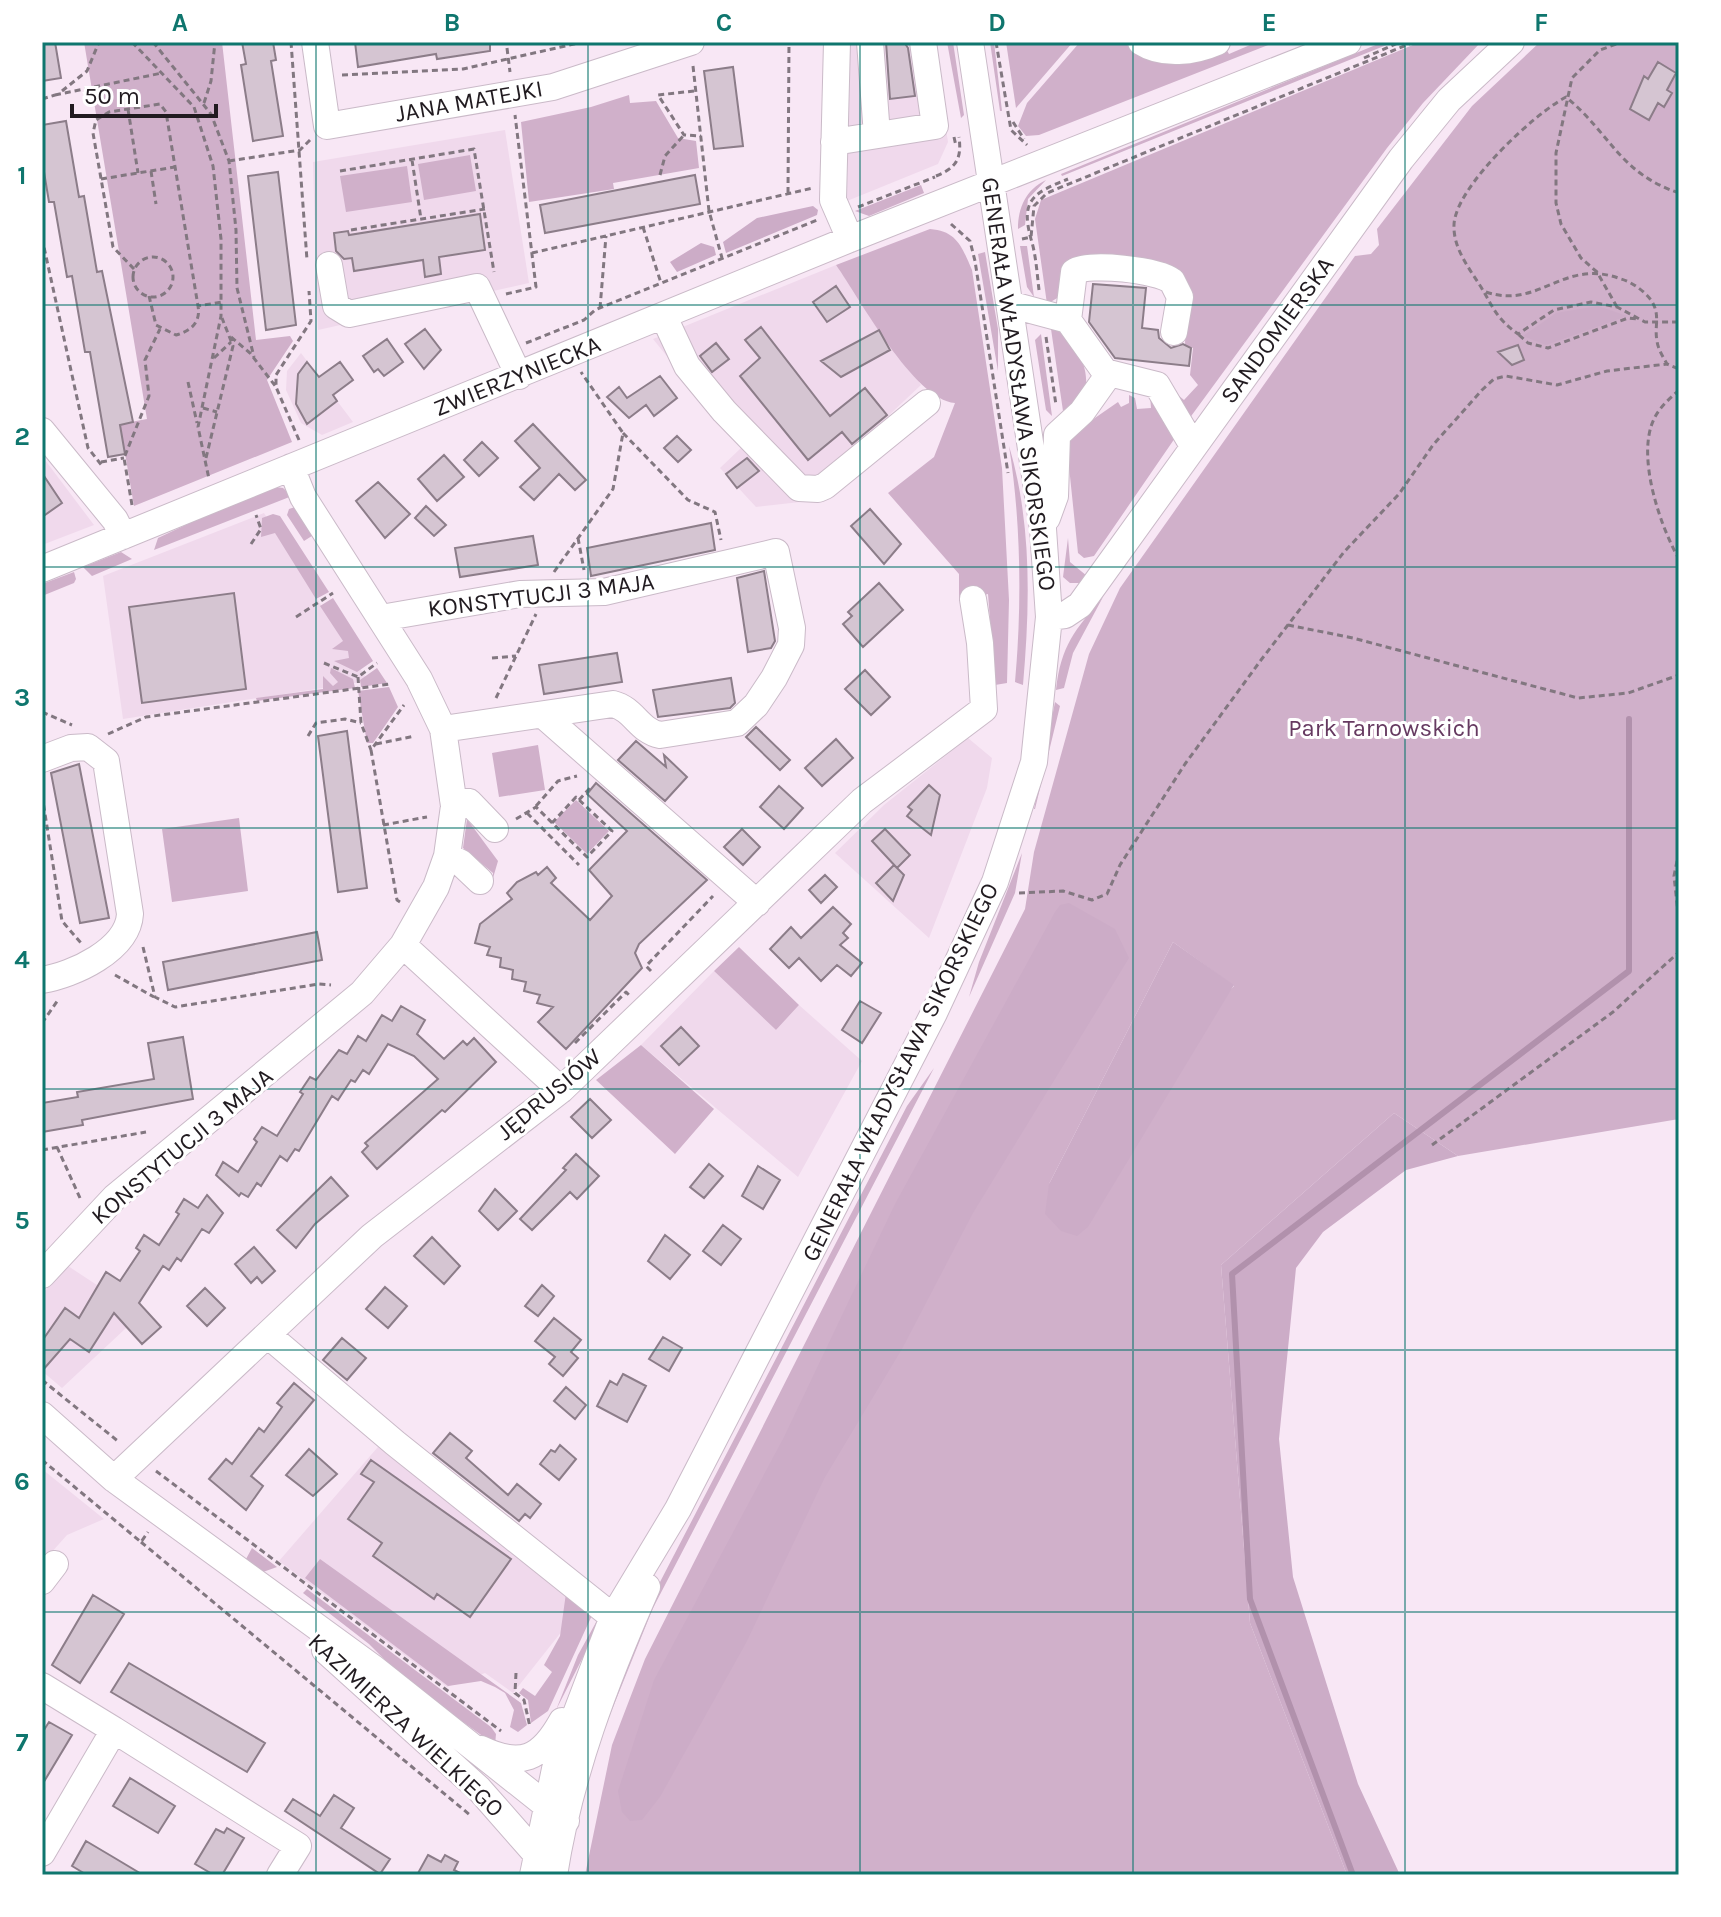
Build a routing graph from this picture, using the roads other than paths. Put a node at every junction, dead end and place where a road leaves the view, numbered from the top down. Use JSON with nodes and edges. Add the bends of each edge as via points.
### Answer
{"nodes":[{"id":1,"x":315,"y":42,"type":"edge"},
{"id":2,"x":837,"y":42,"type":"edge"},
{"id":3,"x":870,"y":42,"type":"edge"},
{"id":4,"x":923,"y":42,"type":"edge"},
{"id":5,"x":970,"y":42,"type":"edge"},
{"id":6,"x":1141,"y":42,"type":"edge"},
{"id":7,"x":1217,"y":42,"type":"edge"},
{"id":8,"x":1348,"y":42,"type":"edge"},
{"id":9,"x":1511,"y":42,"type":"edge"},
{"id":10,"x":691,"y":52,"type":"edge"},
{"id":11,"x":877,"y":135,"type":"junction"},
{"id":12,"x":834,"y":142,"type":"junction"},
{"id":13,"x":993,"y":183,"type":"junction"},
{"id":14,"x":850,"y":239,"type":"junction"},
{"id":15,"x":318,"y":269,"type":"road end"},
{"id":16,"x":1012,"y":305,"type":"junction"},
{"id":17,"x":664,"y":317,"type":"junction"},
{"id":18,"x":1057,"y":326,"type":"junction"},
{"id":19,"x":1174,"y":332,"type":"dead end"},
{"id":20,"x":1109,"y":374,"type":"junction"},
{"id":21,"x":519,"y":376,"type":"junction"},
{"id":22,"x":927,"y":403,"type":"dead end"},
{"id":23,"x":42,"y":431,"type":"edge"},
{"id":24,"x":1193,"y":446,"type":"junction"},
{"id":25,"x":297,"y":457,"type":"junction"},
{"id":26,"x":1043,"y":529,"type":"junction"},
{"id":27,"x":123,"y":536,"type":"junction"},
{"id":28,"x":42,"y":569,"type":"edge"},
{"id":29,"x":973,"y":599,"type":"dead end"},
{"id":30,"x":1049,"y":617,"type":"junction"},
{"id":31,"x":381,"y":618,"type":"junction"},
{"id":32,"x":543,"y":715,"type":"junction"},
{"id":33,"x":443,"y":729,"type":"junction"},
{"id":34,"x":42,"y":759,"type":"edge"},
{"id":35,"x":453,"y":800,"type":"junction"},
{"id":36,"x":495,"y":829,"type":"dead end"},
{"id":37,"x":447,"y":856,"type":"junction"},
{"id":38,"x":480,"y":881,"type":"dead end"},
{"id":39,"x":757,"y":903,"type":"junction"},
{"id":40,"x":403,"y":945,"type":"junction"},
{"id":41,"x":42,"y":980,"type":"edge"},
{"id":42,"x":561,"y":1090,"type":"junction"},
{"id":43,"x":42,"y":1275,"type":"edge"},
{"id":44,"x":269,"y":1336,"type":"junction"},
{"id":45,"x":42,"y":1415,"type":"edge"},
{"id":46,"x":114,"y":1479,"type":"junction"},
{"id":47,"x":678,"y":1509,"type":"junction"},
{"id":48,"x":271,"y":1597,"type":"junction"},
{"id":49,"x":613,"y":1617,"type":"junction"},
{"id":50,"x":592,"y":1665,"type":"junction"},
{"id":51,"x":42,"y":1686,"type":"edge"},
{"id":52,"x":114,"y":1730,"type":"junction"},
{"id":53,"x":466,"y":1741,"type":"junction"},
{"id":54,"x":479,"y":1789,"type":"junction"},
{"id":55,"x":553,"y":1817,"type":"junction"},
{"id":56,"x":42,"y":1853,"type":"edge"},
{"id":57,"x":541,"y":1868,"type":"edge"},
{"id":58,"x":280,"y":1875,"type":"edge"}],
"edges":[{"from":1,"to":10,"type":"street","name":"JANA MATEJKI","via":[[327,126],[553,87]]},
{"from":2,"to":12,"type":"street"},
{"from":3,"to":11,"type":"street"},
{"from":4,"to":11,"type":"street","via":[[935,126]]},
{"from":5,"to":13,"type":"street","name":"GENERAŁA WŁADYSŁAWA SIKORSKIEGO"},
{"from":6,"to":7,"type":"street","via":[[1161,51],[1181,51]]},
{"from":8,"to":13,"type":"street","name":"ZWIERZYNIECKA"},
{"from":9,"to":24,"type":"street","name":"SANDOMIERSKA","via":[[1449,100],[1401,159]]},
{"from":11,"to":12,"type":"street"},
{"from":12,"to":14,"type":"street","via":[[833,200]]},
{"from":13,"to":14,"type":"street","name":"ZWIERZYNIECKA"},
{"from":13,"to":16,"type":"street","name":"GENERAŁA WŁADYSŁAWA SIKORSKIEGO"},
{"from":14,"to":17,"type":"street","name":"ZWIERZYNIECKA"},
{"from":15,"to":21,"type":"street","via":[[336,306],[349,314],[484,287]]},
{"from":16,"to":18,"type":"street"},
{"from":16,"to":26,"type":"street","name":"GENERAŁA WŁADYSŁAWA SIKORSKIEGO"},
{"from":17,"to":21,"type":"street","name":"ZWIERZYNIECKA"},
{"from":17,"to":22,"type":"street","via":[[687,366],[799,488],[825,486]]},
{"from":18,"to":19,"type":"street","via":[[1074,272],[1098,266],[1172,281],[1180,297]]},
{"from":18,"to":20,"type":"street"},
{"from":20,"to":24,"type":"street","via":[[1164,375]]},
{"from":20,"to":26,"type":"street","via":[[1060,432],[1055,496]]},
{"from":21,"to":25,"type":"street","name":"ZWIERZYNIECKA"},
{"from":23,"to":27,"type":"street"},
{"from":24,"to":30,"type":"street","name":"SANDOMIERSKA","via":[[1080,605]]},
{"from":25,"to":27,"type":"street","name":"ZWIERZYNIECKA"},
{"from":25,"to":31,"type":"street","name":"KONSTYTUCJI 3 MAJA","via":[[303,497]]},
{"from":26,"to":30,"type":"street","name":"GENERAŁA WŁADYSŁAWA SIKORSKIEGO"},
{"from":27,"to":28,"type":"street","name":"ZWIERZYNIECKA"},
{"from":29,"to":39,"type":"street","name":"JĘDRUSIÓW","via":[[984,709],[862,801]]},
{"from":30,"to":47,"type":"street","name":"GENERAŁA WŁADYSŁAWA SIKORSKIEGO","via":[[1034,762],[995,882],[880,1121]]},
{"from":31,"to":32,"type":"street","name":"KONSTYTUCJI 3 MAJA","via":[[539,593],[588,593],[645,584],[776,552],[791,645],[756,705],[737,723],[660,735],[613,704]]},
{"from":31,"to":33,"type":"street","name":"KONSTYTUCJI 3 MAJA"},
{"from":32,"to":33,"type":"street","name":"KONSTYTUCJI 3 MAJA"},
{"from":32,"to":39,"type":"street"},
{"from":33,"to":35,"type":"street","name":"KONSTYTUCJI 3 MAJA"},
{"from":34,"to":41,"type":"street","via":[[88,747],[106,761],[130,919],[117,942],[73,973]]},
{"from":35,"to":36,"type":"street","via":[[469,802]]},
{"from":35,"to":37,"type":"street","name":"KONSTYTUCJI 3 MAJA"},
{"from":37,"to":38,"type":"street"},
{"from":37,"to":40,"type":"street","name":"KONSTYTUCJI 3 MAJA"},
{"from":39,"to":42,"type":"street","name":"JĘDRUSIÓW"},
{"from":40,"to":42,"type":"street"},
{"from":40,"to":43,"type":"street","name":"KONSTYTUCJI 3 MAJA","via":[[329,1023],[115,1197]]},
{"from":42,"to":44,"type":"street","name":"JĘDRUSIÓW","via":[[372,1236]]},
{"from":44,"to":46,"type":"street","name":"JĘDRUSIÓW"},
{"from":44,"to":49,"type":"street"},
{"from":45,"to":46,"type":"street","name":"KAZIMIERZA WIELKIEGO"},
{"from":46,"to":48,"type":"street","name":"KAZIMIERZA WIELKIEGO"},
{"from":47,"to":49,"type":"street","name":"GENERAŁA WŁADYSŁAWA SIKORSKIEGO"},
{"from":47,"to":55,"type":"street","name":"GENERAŁA WŁADYSŁAWA SIKORSKIEGO"},
{"from":48,"to":53,"type":"street","name":"KAZIMIERZA WIELKIEGO"},
{"from":48,"to":54,"type":"street","name":"KAZIMIERZA WIELKIEGO","via":[[368,1693]]},
{"from":49,"to":50,"type":"street","name":"GENERAŁA WŁADYSŁAWA SIKORSKIEGO"},
{"from":50,"to":53,"type":"street","name":"KAZIMIERZA WIELKIEGO","via":[[549,1745],[530,1756],[507,1759]]},
{"from":50,"to":55,"type":"street","name":"GENERAŁA WŁADYSŁAWA SIKORSKIEGO","via":[[555,1769]]},
{"from":51,"to":52,"type":"street"},
{"from":52,"to":56,"type":"street"},
{"from":52,"to":58,"type":"street","via":[[298,1846]]},
{"from":53,"to":55,"type":"street","name":"KAZIMIERZA WIELKIEGO"},
{"from":54,"to":55,"type":"street","via":[[531,1819]]},
{"from":54,"to":57,"type":"street","name":"KAZIMIERZA WIELKIEGO"},
{"from":55,"to":57,"type":"street","name":"GENERAŁA WŁADYSŁAWA SIKORSKIEGO"}]}
